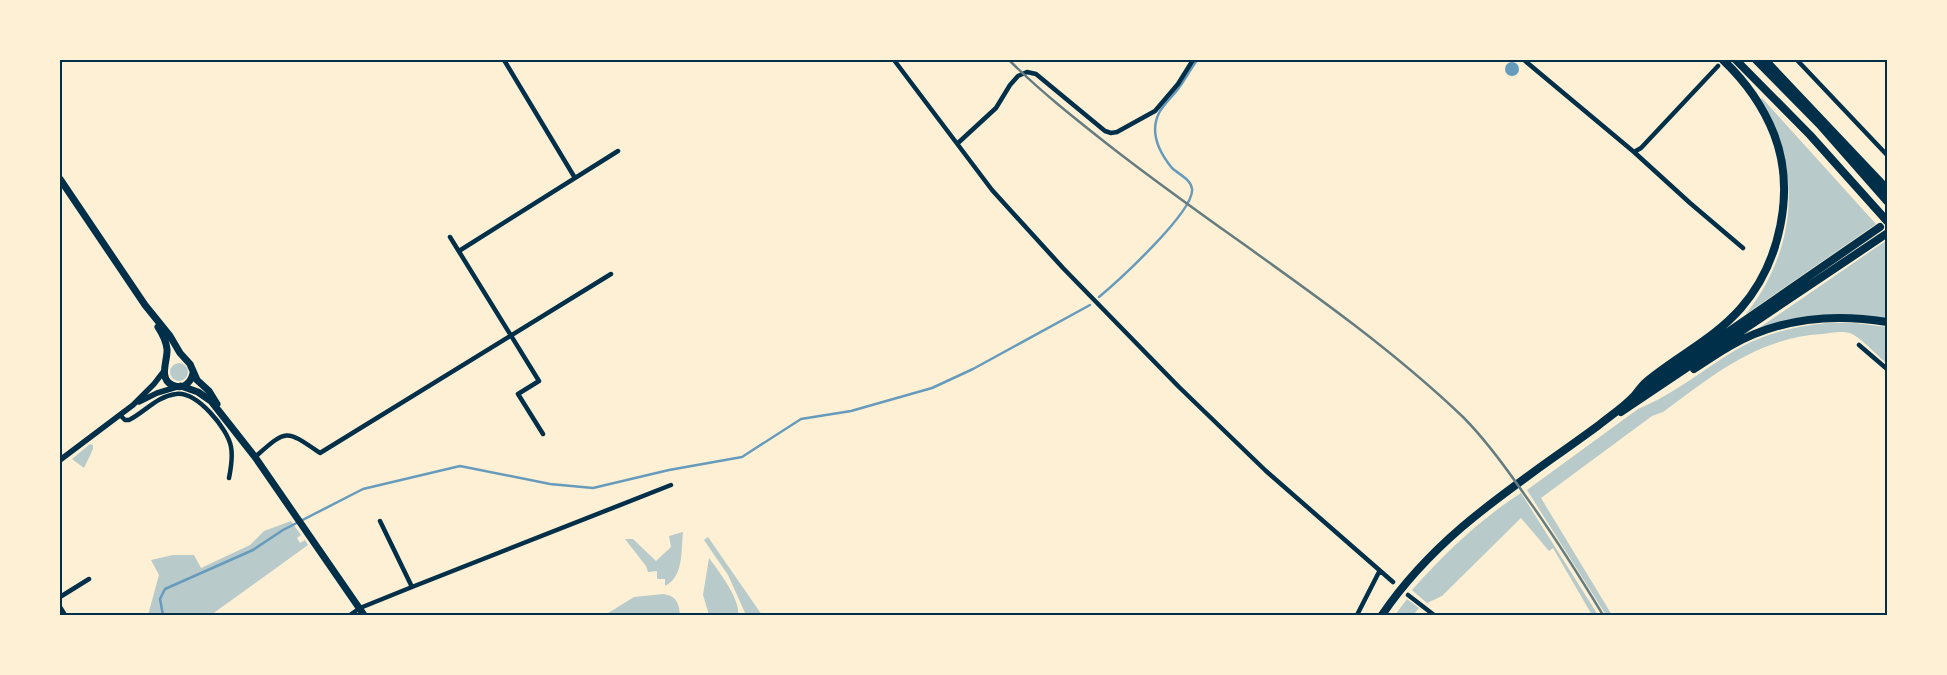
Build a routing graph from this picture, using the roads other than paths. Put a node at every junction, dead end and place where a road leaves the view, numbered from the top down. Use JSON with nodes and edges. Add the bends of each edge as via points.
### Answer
{"nodes":[{"id":1,"x":504,"y":60,"type":"edge"},
{"id":2,"x":894,"y":60,"type":"edge"},
{"id":3,"x":1193,"y":60,"type":"edge"},
{"id":4,"x":1524,"y":60,"type":"edge"},
{"id":5,"x":1736,"y":60,"type":"edge"},
{"id":6,"x":1756,"y":60,"type":"edge"},
{"id":7,"x":1765,"y":60,"type":"edge"},
{"id":8,"x":1797,"y":60,"type":"edge"},
{"id":9,"x":1721,"y":63,"type":"edge"},
{"id":10,"x":958,"y":143,"type":"junction"},
{"id":11,"x":618,"y":151,"type":"dead end"},
{"id":12,"x":1634,"y":152,"type":"junction"},
{"id":13,"x":1887,"y":155,"type":"edge"},
{"id":14,"x":60,"y":178,"type":"edge"},
{"id":15,"x":575,"y":178,"type":"junction"},
{"id":16,"x":1887,"y":189,"type":"edge"},
{"id":17,"x":1887,"y":201,"type":"edge"},
{"id":18,"x":1887,"y":221,"type":"edge"},
{"id":19,"x":1880,"y":227,"type":"dead end"},
{"id":20,"x":1886,"y":234,"type":"edge"},
{"id":21,"x":450,"y":237,"type":"dead end"},
{"id":22,"x":1743,"y":248,"type":"dead end"},
{"id":23,"x":459,"y":251,"type":"junction"},
{"id":24,"x":611,"y":274,"type":"dead end"},
{"id":25,"x":145,"y":305,"type":"junction"},
{"id":26,"x":1887,"y":322,"type":"edge"},
{"id":27,"x":511,"y":336,"type":"junction"},
{"id":28,"x":1858,"y":345,"type":"dead end"},
{"id":29,"x":187,"y":361,"type":"junction"},
{"id":30,"x":165,"y":368,"type":"junction"},
{"id":31,"x":1887,"y":370,"type":"edge"},
{"id":32,"x":193,"y":373,"type":"junction"},
{"id":33,"x":180,"y":387,"type":"junction"},
{"id":34,"x":1659,"y":387,"type":"junction"},
{"id":35,"x":1633,"y":397,"type":"junction"},
{"id":36,"x":133,"y":405,"type":"junction"},
{"id":37,"x":120,"y":415,"type":"junction"},
{"id":38,"x":224,"y":418,"type":"junction"},
{"id":39,"x":1599,"y":424,"type":"junction"},
{"id":40,"x":543,"y":434,"type":"dead end"},
{"id":41,"x":255,"y":457,"type":"junction"},
{"id":42,"x":60,"y":460,"type":"edge"},
{"id":43,"x":229,"y":478,"type":"dead end"},
{"id":44,"x":671,"y":485,"type":"dead end"},
{"id":45,"x":380,"y":522,"type":"dead end"},
{"id":46,"x":1379,"y":572,"type":"junction"},
{"id":47,"x":89,"y":579,"type":"dead end"},
{"id":48,"x":1393,"y":582,"type":"dead end"},
{"id":49,"x":412,"y":586,"type":"junction"},
{"id":50,"x":1408,"y":595,"type":"dead end"},
{"id":51,"x":60,"y":597,"type":"edge"},
{"id":52,"x":60,"y":607,"type":"edge"},
{"id":53,"x":360,"y":608,"type":"junction"},
{"id":54,"x":65,"y":615,"type":"edge"},
{"id":55,"x":350,"y":615,"type":"edge"},
{"id":56,"x":364,"y":615,"type":"edge"},
{"id":57,"x":1358,"y":615,"type":"edge"},
{"id":58,"x":1382,"y":615,"type":"edge"},
{"id":59,"x":1434,"y":615,"type":"edge"}],
"edges":[{"from":1,"to":15,"type":"street"},
{"from":2,"to":10,"type":"street"},
{"from":3,"to":10,"type":"street","via":[[1155,111],[1111,133],[1036,74],[1022,73],[996,108]]},
{"from":4,"to":12,"type":"street"},
{"from":5,"to":18,"type":"highway","via":[[1810,135]]},
{"from":6,"to":17,"type":"highway","via":[[1821,126]]},
{"from":7,"to":16,"type":"highway"},
{"from":8,"to":13,"type":"street"},
{"from":9,"to":12,"type":"street"},
{"from":9,"to":35,"type":"highway","via":[[1736,72],[1756,100],[1774,135],[1782,166],[1783,203],[1776,247],[1742,308],[1710,336],[1645,383]]},
{"from":10,"to":46,"type":"street","via":[[992,190],[1179,387],[1266,471]]},
{"from":11,"to":15,"type":"street"},
{"from":12,"to":22,"type":"street"},
{"from":14,"to":25,"type":"main road"},
{"from":15,"to":23,"type":"street"},
{"from":19,"to":35,"type":"highway"},
{"from":20,"to":34,"type":"highway"},
{"from":21,"to":23,"type":"street"},
{"from":23,"to":27,"type":"street"},
{"from":24,"to":27,"type":"street"},
{"from":25,"to":29,"type":"main road"},
{"from":25,"to":30,"type":"main road","via":[[166,341]]},
{"from":26,"to":34,"type":"highway","via":[[1824,317],[1777,326],[1730,346],[1689,373]]},
{"from":27,"to":40,"type":"street","via":[[539,381],[518,394]]},
{"from":27,"to":41,"type":"street","via":[[320,453],[287,434],[278,437]]},
{"from":28,"to":31,"type":"street"},
{"from":29,"to":30,"type":"main road","via":[[178,358],[168,362]]},
{"from":29,"to":32,"type":"main road"},
{"from":30,"to":33,"type":"main road","via":[[166,380]]},
{"from":30,"to":36,"type":"street"},
{"from":32,"to":33,"type":"main road","via":[[190,380]]},
{"from":32,"to":38,"type":"main road","via":[[214,397]]},
{"from":33,"to":36,"type":"street","via":[[157,393]]},
{"from":33,"to":38,"type":"main road","via":[[207,398]]},
{"from":34,"to":39,"type":"highway"},
{"from":35,"to":39,"type":"highway"},
{"from":36,"to":37,"type":"street"},
{"from":37,"to":42,"type":"street"},
{"from":37,"to":43,"type":"street","via":[[129,420],[157,401],[177,394],[196,398],[229,440],[232,456]]},
{"from":38,"to":41,"type":"main road"},
{"from":39,"to":58,"type":"highway","via":[[1480,510],[1438,548]]},
{"from":41,"to":53,"type":"main road"},
{"from":44,"to":49,"type":"street"},
{"from":45,"to":49,"type":"street"},
{"from":46,"to":48,"type":"street"},
{"from":46,"to":57,"type":"street"},
{"from":47,"to":51,"type":"street"},
{"from":49,"to":53,"type":"street"},
{"from":50,"to":59,"type":"street"},
{"from":52,"to":54,"type":"street"},
{"from":53,"to":55,"type":"street"},
{"from":53,"to":56,"type":"main road"}]}
